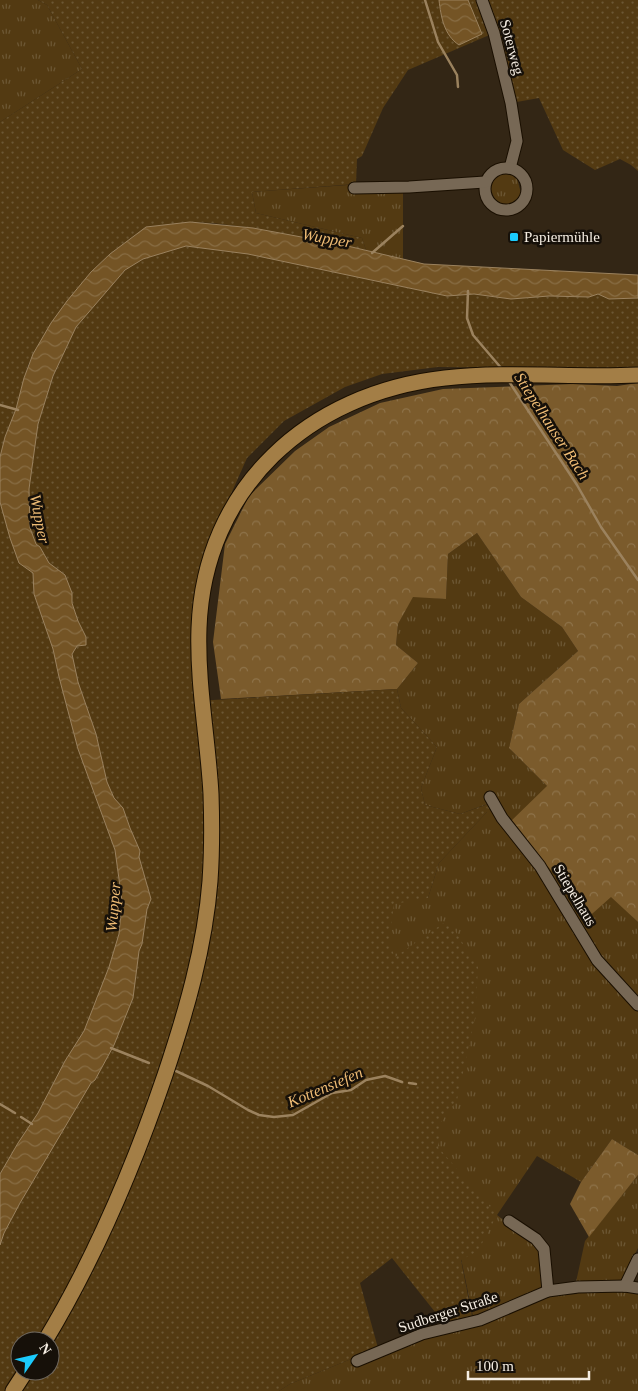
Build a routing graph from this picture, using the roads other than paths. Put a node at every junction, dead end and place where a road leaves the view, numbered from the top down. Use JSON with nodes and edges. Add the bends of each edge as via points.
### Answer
{"nodes":[{"id":1,"x":482,"y":0,"type":"edge"},
{"id":2,"x":510,"y":168,"type":"junction"},
{"id":3,"x":485,"y":182,"type":"junction"},
{"id":4,"x":354,"y":188,"type":"dead end"},
{"id":5,"x":638,"y":375,"type":"edge"},
{"id":6,"x":490,"y":797,"type":"dead end"},
{"id":7,"x":638,"y":1004,"type":"edge"},
{"id":8,"x":509,"y":1221,"type":"dead end"},
{"id":9,"x":638,"y":1259,"type":"edge"},
{"id":10,"x":625,"y":1286,"type":"junction"},
{"id":11,"x":638,"y":1288,"type":"edge"},
{"id":12,"x":548,"y":1291,"type":"junction"},
{"id":13,"x":49,"y":1331,"type":"edge"},
{"id":14,"x":357,"y":1361,"type":"dead end"}],
"edges":[{"from":1,"to":2,"type":"street","name":"Soterweg","via":[[494,33],[511,103],[517,141]]},
{"from":2,"to":3,"type":"street","via":[[494,171]]},
{"from":2,"to":3,"type":"street","via":[[522,176],[527,189],[518,207],[505,211],[492,206],[485,195]]},
{"from":3,"to":4,"type":"street"},
{"from":5,"to":13,"type":"main road","via":[[493,374],[444,378],[366,396],[334,410],[285,443],[256,472],[235,503],[220,531],[206,574],[200,610],[201,684],[212,836],[207,906],[195,971],[152,1113],[130,1168],[84,1268]]},
{"from":6,"to":7,"type":"street","name":"Stiepelhaus","via":[[502,818],[540,866],[597,960]]},
{"from":8,"to":12,"type":"street","via":[[544,1249]]},
{"from":9,"to":10,"type":"street"},
{"from":10,"to":11,"type":"street","name":"Sudberger Straße"},
{"from":10,"to":12,"type":"street","name":"Sudberger Straße"},
{"from":12,"to":14,"type":"street","name":"Sudberger Straße","via":[[480,1320],[422,1334]]}]}
